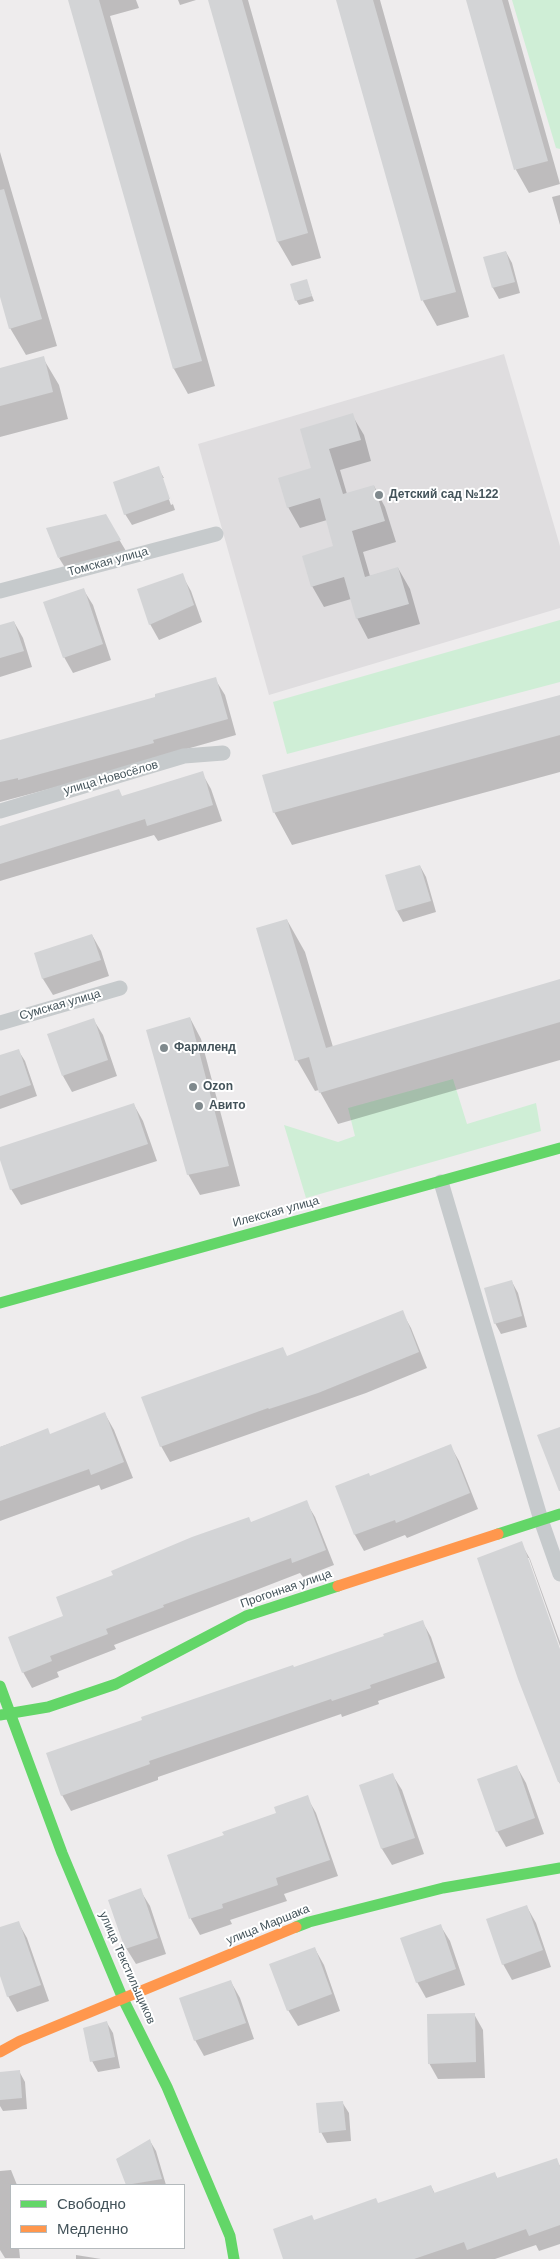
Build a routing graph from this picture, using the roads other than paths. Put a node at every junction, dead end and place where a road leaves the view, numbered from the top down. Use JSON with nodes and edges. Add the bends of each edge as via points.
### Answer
{"nodes":[{"id":1,"x":216,"y":534,"type":"dead end"},
{"id":2,"x":0,"y":591,"type":"edge"},
{"id":3,"x":223,"y":753,"type":"dead end"},
{"id":4,"x":0,"y":811,"type":"edge"},
{"id":5,"x":120,"y":988,"type":"dead end"},
{"id":6,"x":0,"y":1022,"type":"edge"},
{"id":7,"x":560,"y":1148,"type":"edge"},
{"id":8,"x":441,"y":1182,"type":"junction"},
{"id":9,"x":0,"y":1303,"type":"edge"},
{"id":10,"x":560,"y":1514,"type":"edge"},
{"id":11,"x":541,"y":1520,"type":"junction"},
{"id":12,"x":560,"y":1574,"type":"edge"},
{"id":13,"x":0,"y":1686,"type":"edge"},
{"id":14,"x":4,"y":1713,"type":"edge"},
{"id":15,"x":560,"y":1868,"type":"edge"},
{"id":16,"x":123,"y":1999,"type":"junction"},
{"id":17,"x":0,"y":2052,"type":"edge"},
{"id":18,"x":234,"y":2259,"type":"edge"}],
"edges":[{"from":1,"to":2,"type":"street","name":"Томская улица"},
{"from":3,"to":4,"type":"street","name":"улица Новосёлов","via":[[184,756]]},
{"from":5,"to":6,"type":"street","name":"Сумская улица"},
{"from":7,"to":8,"type":"street","name":"Илекская улица"},
{"from":8,"to":9,"type":"street","name":"Илекская улица"},
{"from":8,"to":11,"type":"street"},
{"from":10,"to":11,"type":"street","name":"Прогонная улица"},
{"from":11,"to":12,"type":"street"},
{"from":11,"to":14,"type":"street","name":"Прогонная улица","via":[[246,1616],[116,1684],[48,1707]]},
{"from":13,"to":14,"type":"street","name":"улица Текстильщиков"},
{"from":14,"to":16,"type":"street","name":"улица Текстильщиков"},
{"from":15,"to":16,"type":"street","name":"улица Маршака","via":[[443,1888],[309,1922]]},
{"from":16,"to":17,"type":"street","name":"улица Маршака"},
{"from":16,"to":18,"type":"street","name":"улица Текстильщиков","via":[[168,2086],[230,2236]]}]}
